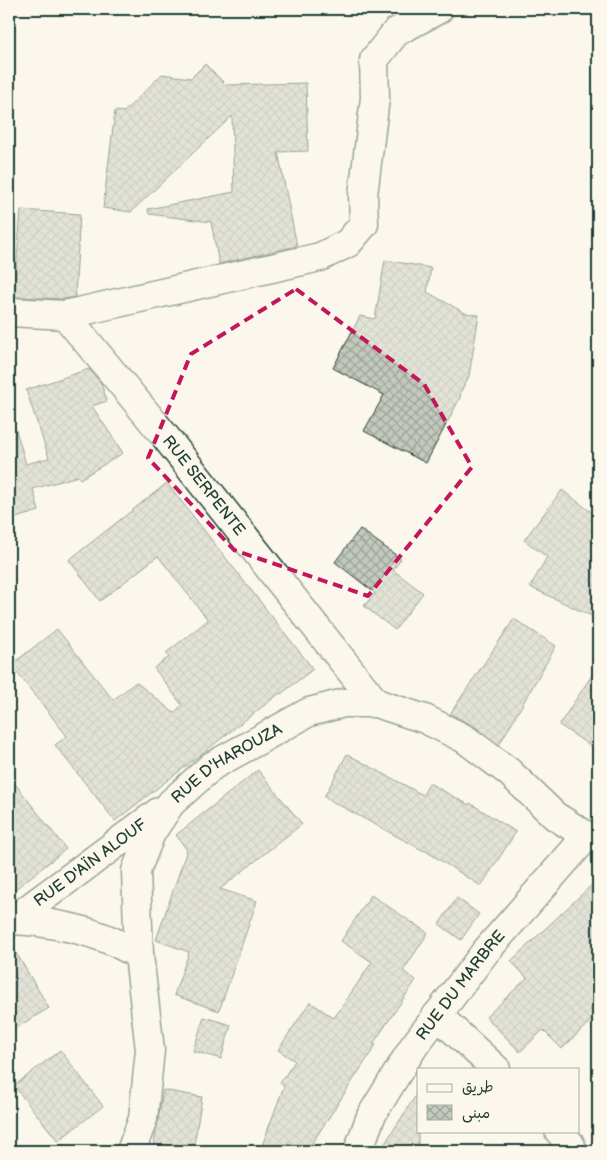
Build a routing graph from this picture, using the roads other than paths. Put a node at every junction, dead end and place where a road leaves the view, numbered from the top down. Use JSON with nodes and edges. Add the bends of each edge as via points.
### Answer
{"nodes":[{"id":1,"x":439,"y":9,"type":"edge"},
{"id":2,"x":9,"y":312,"type":"edge"},
{"id":3,"x":66,"y":315,"type":"junction"},
{"id":4,"x":376,"y":703,"type":"junction"},
{"id":5,"x":172,"y":803,"type":"junction"},
{"id":6,"x":592,"y":837,"type":"edge"},
{"id":7,"x":11,"y":921,"type":"edge"},
{"id":8,"x":139,"y":955,"type":"junction"},
{"id":9,"x":437,"y":1015,"type":"junction"},
{"id":10,"x":495,"y":1068,"type":"edge"},
{"id":11,"x":559,"y":1132,"type":"edge"},
{"id":12,"x":131,"y":1151,"type":"edge"},
{"id":13,"x":358,"y":1151,"type":"edge"},
{"id":14,"x":573,"y":1151,"type":"edge"}],
"edges":[{"from":1,"to":3,"type":"street","via":[[396,32],[374,60],[375,98],[363,196],[364,224],[348,243],[320,257]]},
{"from":2,"to":3,"type":"street"},
{"from":3,"to":4,"type":"street","name":"RUE SERPENTE"},
{"from":4,"to":5,"type":"street","name":"RUE D'HAROUZA","via":[[344,703],[309,712],[212,766]]},
{"from":4,"to":6,"type":"street","name":"RUE D'HAROUZA","via":[[425,719],[464,739],[509,772],[555,816]]},
{"from":5,"to":7,"type":"street","name":"RUE D'AÏN ALOUF"},
{"from":5,"to":8,"type":"street","name":"RUE D'HAROUZA","via":[[151,833],[136,871]]},
{"from":6,"to":9,"type":"street","name":"RUE DU MARBRE","via":[[486,952]]},
{"from":7,"to":8,"type":"street","via":[[43,922],[74,928],[110,940]]},
{"from":8,"to":12,"type":"street","name":"RUE D'HAROUZA","via":[[150,1050],[143,1119]]},
{"from":9,"to":10,"type":"street"},
{"from":9,"to":13,"type":"street","name":"RUE DU MARBRE","via":[[371,1116]]},
{"from":11,"to":14,"type":"street"}]}
